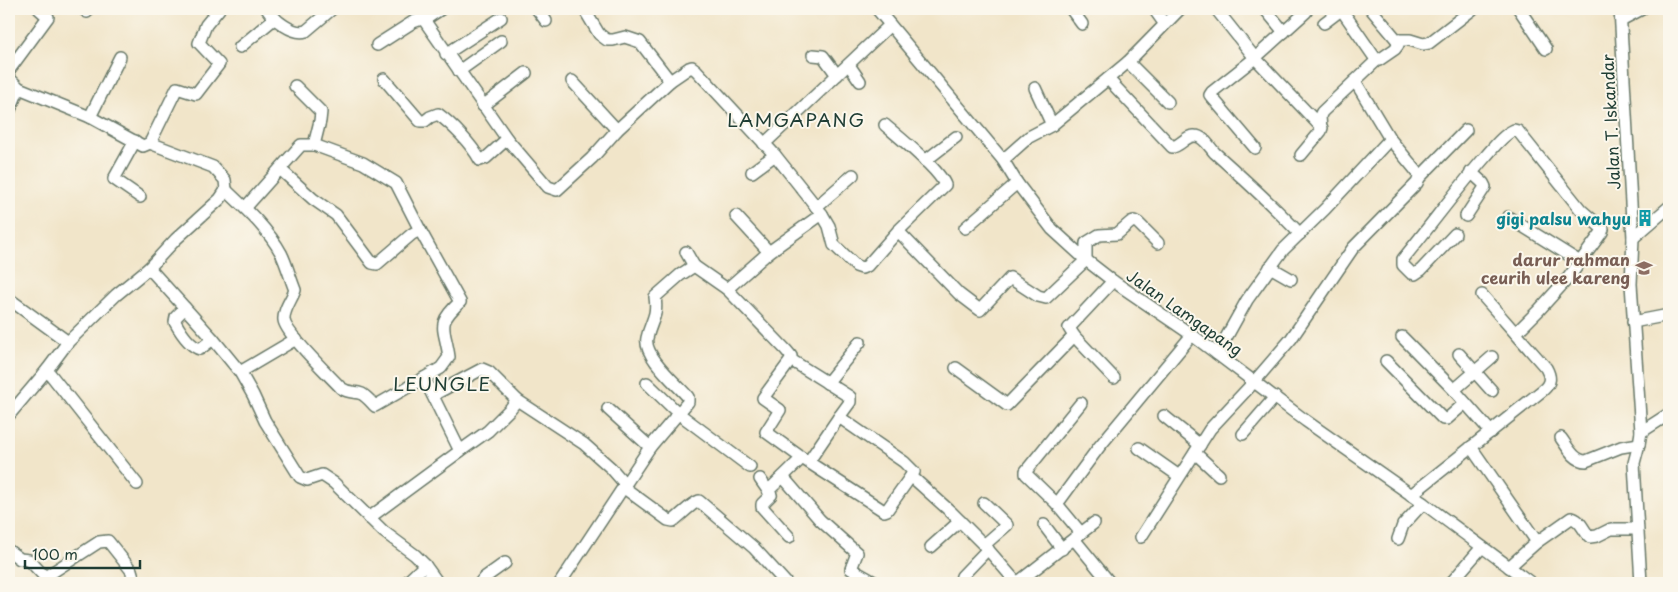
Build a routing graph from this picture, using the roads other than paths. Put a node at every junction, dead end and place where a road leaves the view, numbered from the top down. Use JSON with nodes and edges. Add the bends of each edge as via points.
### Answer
{"nodes":[{"id":1,"x":39,"y":9,"type":"edge"},
{"id":2,"x":219,"y":9,"type":"edge"},
{"id":3,"x":332,"y":9,"type":"edge"},
{"id":4,"x":441,"y":9,"type":"edge"},
{"id":5,"x":537,"y":9,"type":"edge"},
{"id":6,"x":584,"y":9,"type":"edge"},
{"id":7,"x":877,"y":9,"type":"edge"},
{"id":8,"x":1071,"y":9,"type":"edge"},
{"id":9,"x":1154,"y":9,"type":"edge"},
{"id":10,"x":1180,"y":9,"type":"edge"},
{"id":11,"x":1216,"y":9,"type":"edge"},
{"id":12,"x":1265,"y":9,"type":"edge"},
{"id":13,"x":1341,"y":9,"type":"edge"},
{"id":14,"x":1371,"y":9,"type":"edge"},
{"id":15,"x":1473,"y":9,"type":"edge"},
{"id":16,"x":1519,"y":9,"type":"edge"},
{"id":17,"x":1642,"y":9,"type":"edge"},
{"id":18,"x":270,"y":12,"type":"edge"},
{"id":19,"x":1306,"y":12,"type":"dead end"},
{"id":20,"x":51,"y":13,"type":"edge"},
{"id":21,"x":1620,"y":14,"type":"edge"},
{"id":22,"x":430,"y":16,"type":"junction"},
{"id":23,"x":501,"y":18,"type":"dead end"},
{"id":24,"x":546,"y":21,"type":"dead end"},
{"id":25,"x":1164,"y":23,"type":"junction"},
{"id":26,"x":1324,"y":23,"type":"dead end"},
{"id":27,"x":1082,"y":24,"type":"dead end"},
{"id":28,"x":890,"y":25,"type":"junction"},
{"id":29,"x":1284,"y":32,"type":"junction"},
{"id":30,"x":501,"y":40,"type":"dead end"},
{"id":31,"x":1397,"y":40,"type":"junction"},
{"id":32,"x":377,"y":45,"type":"dead end"},
{"id":33,"x":240,"y":47,"type":"dead end"},
{"id":34,"x":1546,"y":49,"type":"dead end"},
{"id":35,"x":446,"y":54,"type":"junction"},
{"id":36,"x":813,"y":55,"type":"dead end"},
{"id":37,"x":120,"y":57,"type":"dead end"},
{"id":38,"x":1255,"y":58,"type":"junction"},
{"id":39,"x":1377,"y":60,"type":"junction"},
{"id":40,"x":1128,"y":62,"type":"junction"},
{"id":41,"x":849,"y":65,"type":"junction"},
{"id":42,"x":9,"y":70,"type":"edge"},
{"id":43,"x":459,"y":71,"type":"junction"},
{"id":44,"x":526,"y":73,"type":"dead end"},
{"id":45,"x":837,"y":75,"type":"junction"},
{"id":46,"x":9,"y":78,"type":"edge"},
{"id":47,"x":384,"y":79,"type":"dead end"},
{"id":48,"x":1108,"y":79,"type":"junction"},
{"id":49,"x":572,"y":81,"type":"dead end"},
{"id":50,"x":670,"y":81,"type":"junction"},
{"id":51,"x":860,"y":81,"type":"dead end"},
{"id":52,"x":1355,"y":81,"type":"junction"},
{"id":53,"x":295,"y":86,"type":"dead end"},
{"id":54,"x":20,"y":88,"type":"junction"},
{"id":55,"x":1035,"y":88,"type":"dead end"},
{"id":56,"x":1168,"y":102,"type":"dead end"},
{"id":57,"x":483,"y":106,"type":"junction"},
{"id":58,"x":9,"y":112,"type":"edge"},
{"id":59,"x":90,"y":117,"type":"junction"},
{"id":60,"x":885,"y":125,"type":"dead end"},
{"id":61,"x":1052,"y":125,"type":"junction"},
{"id":62,"x":1322,"y":128,"type":"junction"},
{"id":63,"x":617,"y":130,"type":"junction"},
{"id":64,"x":1466,"y":130,"type":"dead end"},
{"id":65,"x":956,"y":137,"type":"dead end"},
{"id":66,"x":507,"y":139,"type":"junction"},
{"id":67,"x":1390,"y":139,"type":"junction"},
{"id":68,"x":135,"y":141,"type":"junction"},
{"id":69,"x":150,"y":143,"type":"junction"},
{"id":70,"x":764,"y":144,"type":"junction"},
{"id":71,"x":314,"y":145,"type":"junction"},
{"id":72,"x":1255,"y":148,"type":"dead end"},
{"id":73,"x":775,"y":155,"type":"junction"},
{"id":74,"x":1301,"y":155,"type":"dead end"},
{"id":75,"x":1003,"y":160,"type":"junction"},
{"id":76,"x":925,"y":161,"type":"junction"},
{"id":77,"x":280,"y":169,"type":"junction"},
{"id":78,"x":752,"y":172,"type":"dead end"},
{"id":79,"x":1471,"y":172,"type":"junction"},
{"id":80,"x":853,"y":175,"type":"dead end"},
{"id":81,"x":1419,"y":178,"type":"junction"},
{"id":82,"x":1017,"y":183,"type":"junction"},
{"id":83,"x":226,"y":190,"type":"junction"},
{"id":84,"x":140,"y":197,"type":"dead end"},
{"id":85,"x":1669,"y":207,"type":"edge"},
{"id":86,"x":245,"y":208,"type":"junction"},
{"id":87,"x":819,"y":210,"type":"junction"},
{"id":88,"x":736,"y":216,"type":"dead end"},
{"id":89,"x":1466,"y":216,"type":"dead end"},
{"id":90,"x":1508,"y":217,"type":"dead end"},
{"id":91,"x":965,"y":228,"type":"dead end"},
{"id":92,"x":420,"y":230,"type":"junction"},
{"id":93,"x":898,"y":230,"type":"junction"},
{"id":94,"x":1300,"y":234,"type":"junction"},
{"id":95,"x":1455,"y":234,"type":"dead end"},
{"id":96,"x":1633,"y":238,"type":"junction"},
{"id":97,"x":1158,"y":243,"type":"dead end"},
{"id":98,"x":686,"y":252,"type":"dead end"},
{"id":99,"x":770,"y":252,"type":"junction"},
{"id":100,"x":1086,"y":260,"type":"junction"},
{"id":101,"x":1580,"y":262,"type":"junction"},
{"id":102,"x":694,"y":266,"type":"junction"},
{"id":103,"x":1270,"y":266,"type":"junction"},
{"id":104,"x":149,"y":268,"type":"junction"},
{"id":105,"x":1291,"y":279,"type":"dead end"},
{"id":106,"x":1113,"y":281,"type":"junction"},
{"id":107,"x":727,"y":289,"type":"junction"},
{"id":108,"x":1482,"y":295,"type":"dead end"},
{"id":109,"x":9,"y":299,"type":"edge"},
{"id":110,"x":185,"y":308,"type":"junction"},
{"id":111,"x":1669,"y":315,"type":"edge"},
{"id":112,"x":1633,"y":322,"type":"junction"},
{"id":113,"x":1516,"y":333,"type":"junction"},
{"id":114,"x":1192,"y":335,"type":"junction"},
{"id":115,"x":1074,"y":336,"type":"junction"},
{"id":116,"x":1402,"y":337,"type":"dead end"},
{"id":117,"x":213,"y":339,"type":"junction"},
{"id":118,"x":296,"y":340,"type":"junction"},
{"id":119,"x":68,"y":342,"type":"junction"},
{"id":120,"x":860,"y":342,"type":"dead end"},
{"id":121,"x":1217,"y":354,"type":"junction"},
{"id":122,"x":1459,"y":354,"type":"dead end"},
{"id":123,"x":1492,"y":357,"type":"dead end"},
{"id":124,"x":791,"y":360,"type":"junction"},
{"id":125,"x":1386,"y":361,"type":"dead end"},
{"id":126,"x":956,"y":368,"type":"dead end"},
{"id":127,"x":47,"y":370,"type":"junction"},
{"id":128,"x":240,"y":372,"type":"junction"},
{"id":129,"x":1475,"y":372,"type":"junction"},
{"id":130,"x":424,"y":378,"type":"junction"},
{"id":131,"x":1114,"y":378,"type":"dead end"},
{"id":132,"x":1254,"y":382,"type":"junction"},
{"id":133,"x":648,"y":383,"type":"dead end"},
{"id":134,"x":827,"y":383,"type":"junction"},
{"id":135,"x":1454,"y":390,"type":"junction"},
{"id":136,"x":1492,"y":391,"type":"dead end"},
{"id":137,"x":433,"y":395,"type":"junction"},
{"id":138,"x":1275,"y":397,"type":"junction"},
{"id":139,"x":517,"y":400,"type":"junction"},
{"id":140,"x":1081,"y":402,"type":"dead end"},
{"id":141,"x":1465,"y":402,"type":"junction"},
{"id":142,"x":608,"y":409,"type":"dead end"},
{"id":143,"x":678,"y":413,"type":"junction"},
{"id":144,"x":1669,"y":414,"type":"edge"},
{"id":145,"x":9,"y":415,"type":"edge"},
{"id":146,"x":1164,"y":416,"type":"dead end"},
{"id":147,"x":838,"y":417,"type":"junction"},
{"id":148,"x":1491,"y":432,"type":"junction"},
{"id":149,"x":1243,"y":434,"type":"dead end"},
{"id":150,"x":1561,"y":438,"type":"dead end"},
{"id":151,"x":1640,"y":438,"type":"junction"},
{"id":152,"x":650,"y":446,"type":"junction"},
{"id":153,"x":1471,"y":447,"type":"junction"},
{"id":154,"x":1139,"y":448,"type":"dead end"},
{"id":155,"x":1197,"y":449,"type":"junction"},
{"id":156,"x":460,"y":451,"type":"junction"},
{"id":157,"x":805,"y":460,"type":"junction"},
{"id":158,"x":750,"y":467,"type":"dead end"},
{"id":159,"x":1219,"y":475,"type":"dead end"},
{"id":160,"x":911,"y":476,"type":"junction"},
{"id":161,"x":1179,"y":476,"type":"junction"},
{"id":162,"x":783,"y":477,"type":"junction"},
{"id":163,"x":760,"y":479,"type":"dead end"},
{"id":164,"x":137,"y":484,"type":"dead end"},
{"id":165,"x":624,"y":486,"type":"junction"},
{"id":166,"x":769,"y":490,"type":"junction"},
{"id":167,"x":1411,"y":495,"type":"junction"},
{"id":168,"x":984,"y":503,"type":"dead end"},
{"id":169,"x":1424,"y":503,"type":"junction"},
{"id":170,"x":1057,"y":504,"type":"junction"},
{"id":171,"x":369,"y":518,"type":"junction"},
{"id":172,"x":960,"y":520,"type":"junction"},
{"id":173,"x":1094,"y":523,"type":"dead end"},
{"id":174,"x":1044,"y":525,"type":"dead end"},
{"id":175,"x":1637,"y":529,"type":"junction"},
{"id":176,"x":1077,"y":536,"type":"junction"},
{"id":177,"x":1141,"y":536,"type":"dead end"},
{"id":178,"x":789,"y":537,"type":"dead end"},
{"id":179,"x":1398,"y":539,"type":"dead end"},
{"id":180,"x":1537,"y":542,"type":"junction"},
{"id":181,"x":931,"y":547,"type":"dead end"},
{"id":182,"x":986,"y":547,"type":"junction"},
{"id":183,"x":1482,"y":547,"type":"junction"},
{"id":184,"x":1062,"y":549,"type":"junction"},
{"id":185,"x":9,"y":551,"type":"edge"},
{"id":186,"x":505,"y":563,"type":"dead end"},
{"id":187,"x":425,"y":565,"type":"junction"},
{"id":188,"x":1509,"y":567,"type":"junction"},
{"id":189,"x":132,"y":583,"type":"edge"},
{"id":190,"x":406,"y":583,"type":"edge"},
{"id":191,"x":438,"y":583,"type":"edge"},
{"id":192,"x":480,"y":583,"type":"edge"},
{"id":193,"x":560,"y":583,"type":"edge"},
{"id":194,"x":786,"y":583,"type":"edge"},
{"id":195,"x":876,"y":583,"type":"edge"},
{"id":196,"x":964,"y":583,"type":"edge"},
{"id":197,"x":1017,"y":583,"type":"edge"},
{"id":198,"x":1110,"y":583,"type":"edge"},
{"id":199,"x":1451,"y":583,"type":"edge"},
{"id":200,"x":1531,"y":583,"type":"edge"},
{"id":201,"x":1641,"y":583,"type":"edge"},
{"id":202,"x":1647,"y":583,"type":"edge"}],
"edges":[{"from":1,"to":20,"type":"street"},
{"from":2,"to":69,"type":"street","via":[[206,25],[199,43],[219,64],[196,94],[176,88]]},
{"from":3,"to":18,"type":"street","via":[[301,33]]},
{"from":4,"to":22,"type":"street"},
{"from":5,"to":24,"type":"street"},
{"from":6,"to":50,"type":"street","via":[[599,34],[607,40],[625,36],[640,42]]},
{"from":7,"to":28,"type":"street","name":"Jalan Lamgapang"},
{"from":8,"to":27,"type":"street"},
{"from":9,"to":25,"type":"street"},
{"from":10,"to":25,"type":"street"},
{"from":11,"to":38,"type":"street"},
{"from":12,"to":29,"type":"street"},
{"from":13,"to":26,"type":"street"},
{"from":13,"to":39,"type":"street"},
{"from":14,"to":31,"type":"street"},
{"from":15,"to":31,"type":"street","via":[[1429,43]]},
{"from":16,"to":34,"type":"street"},
{"from":17,"to":21,"type":"street"},
{"from":18,"to":33,"type":"street"},
{"from":19,"to":29,"type":"street"},
{"from":20,"to":42,"type":"street"},
{"from":21,"to":96,"type":"street","name":"Jalan T. Iskandar"},
{"from":22,"to":32,"type":"street","via":[[413,22]]},
{"from":22,"to":35,"type":"street","via":[[424,20]]},
{"from":23,"to":35,"type":"street"},
{"from":25,"to":40,"type":"street"},
{"from":28,"to":41,"type":"street"},
{"from":28,"to":70,"type":"street"},
{"from":28,"to":75,"type":"street","name":"Jalan Lamgapang"},
{"from":29,"to":38,"type":"street"},
{"from":30,"to":43,"type":"street"},
{"from":31,"to":39,"type":"street","via":[[1398,45]]},
{"from":35,"to":43,"type":"street"},
{"from":36,"to":45,"type":"street","via":[[823,56]]},
{"from":37,"to":59,"type":"street"},
{"from":38,"to":62,"type":"street"},
{"from":38,"to":72,"type":"street","via":[[1210,95]]},
{"from":39,"to":52,"type":"street"},
{"from":40,"to":48,"type":"street"},
{"from":40,"to":56,"type":"street"},
{"from":41,"to":45,"type":"street"},
{"from":41,"to":51,"type":"street"},
{"from":43,"to":57,"type":"street"},
{"from":44,"to":57,"type":"street"},
{"from":45,"to":70,"type":"street"},
{"from":46,"to":54,"type":"street"},
{"from":47,"to":66,"type":"street","via":[[420,121],[438,114],[448,121],[480,160]]},
{"from":48,"to":61,"type":"street"},
{"from":48,"to":94,"type":"street","via":[[1172,147],[1187,138],[1200,136]]},
{"from":49,"to":63,"type":"street"},
{"from":50,"to":63,"type":"street"},
{"from":50,"to":70,"type":"street","via":[[692,68]]},
{"from":52,"to":62,"type":"street","via":[[1322,112]]},
{"from":52,"to":67,"type":"street"},
{"from":53,"to":71,"type":"street","via":[[321,112]]},
{"from":54,"to":58,"type":"street"},
{"from":54,"to":59,"type":"street"},
{"from":55,"to":61,"type":"street"},
{"from":57,"to":66,"type":"street"},
{"from":59,"to":68,"type":"street"},
{"from":60,"to":76,"type":"street"},
{"from":61,"to":75,"type":"street","via":[[1029,137]]},
{"from":62,"to":74,"type":"street"},
{"from":63,"to":66,"type":"street","via":[[557,190],[548,187]]},
{"from":64,"to":81,"type":"street"},
{"from":65,"to":76,"type":"street"},
{"from":67,"to":81,"type":"street"},
{"from":67,"to":94,"type":"street"},
{"from":68,"to":69,"type":"street","via":[[143,146]]},
{"from":68,"to":84,"type":"street","via":[[114,179]]},
{"from":69,"to":83,"type":"street","via":[[214,167],[225,180]]},
{"from":70,"to":73,"type":"street"},
{"from":71,"to":77,"type":"street","via":[[301,145]]},
{"from":71,"to":92,"type":"street","via":[[362,163],[391,179],[399,187]]},
{"from":73,"to":78,"type":"street"},
{"from":73,"to":87,"type":"street"},
{"from":75,"to":82,"type":"street","name":"Jalan Lamgapang"},
{"from":76,"to":93,"type":"street","via":[[945,185]]},
{"from":77,"to":86,"type":"street"},
{"from":77,"to":92,"type":"street","via":[[313,200],[336,216],[372,263],[377,264]]},
{"from":79,"to":89,"type":"street","via":[[1485,187]]},
{"from":79,"to":95,"type":"street","via":[[1403,259],[1403,265],[1411,273],[1417,273]]},
{"from":79,"to":101,"type":"street","via":[[1497,143],[1512,131],[1518,131],[1581,210],[1603,229]]},
{"from":80,"to":87,"type":"street"},
{"from":81,"to":132,"type":"street","via":[[1415,186],[1353,248],[1307,317]]},
{"from":82,"to":91,"type":"street"},
{"from":82,"to":100,"type":"street","name":"Jalan Lamgapang","via":[[1052,229]]},
{"from":83,"to":86,"type":"street"},
{"from":83,"to":104,"type":"street"},
{"from":85,"to":96,"type":"street"},
{"from":86,"to":118,"type":"street","via":[[284,260],[294,290],[284,321]]},
{"from":87,"to":93,"type":"street","via":[[829,226],[834,245],[862,268]]},
{"from":87,"to":99,"type":"street"},
{"from":88,"to":99,"type":"street"},
{"from":90,"to":101,"type":"street"},
{"from":92,"to":130,"type":"street","via":[[460,302],[445,318],[443,331],[449,357],[441,368]]},
{"from":93,"to":100,"type":"street","via":[[958,294],[980,310],[1010,278],[1046,298]]},
{"from":94,"to":103,"type":"street"},
{"from":96,"to":112,"type":"street","name":"Jalan T. Iskandar"},
{"from":97,"to":100,"type":"street","via":[[1134,221],[1117,234],[1099,235],[1086,243]]},
{"from":98,"to":102,"type":"street"},
{"from":99,"to":107,"type":"street"},
{"from":100,"to":106,"type":"street","name":"Jalan Lamgapang"},
{"from":101,"to":113,"type":"street","via":[[1564,284]]},
{"from":102,"to":107,"type":"street"},
{"from":102,"to":143,"type":"street","via":[[655,297],[657,310],[646,345],[667,375],[688,397],[688,402]]},
{"from":103,"to":105,"type":"street"},
{"from":103,"to":121,"type":"street"},
{"from":104,"to":110,"type":"street"},
{"from":104,"to":119,"type":"street"},
{"from":106,"to":114,"type":"street","name":"Jalan Lamgapang"},
{"from":106,"to":115,"type":"street","via":[[1069,328]]},
{"from":107,"to":124,"type":"street","via":[[786,350]]},
{"from":108,"to":113,"type":"street"},
{"from":109,"to":119,"type":"street"},
{"from":110,"to":117,"type":"street"},
{"from":110,"to":117,"type":"street","via":[[175,322],[182,334],[200,349]]},
{"from":111,"to":112,"type":"street"},
{"from":112,"to":151,"type":"street","name":"Jalan T. Iskandar"},
{"from":113,"to":148,"type":"street","via":[[1546,368],[1550,381]]},
{"from":114,"to":121,"type":"street","name":"Jalan Lamgapang"},
{"from":114,"to":170,"type":"street","via":[[1099,447]]},
{"from":115,"to":126,"type":"street","via":[[1007,405]]},
{"from":115,"to":131,"type":"street"},
{"from":116,"to":135,"type":"street"},
{"from":117,"to":128,"type":"street"},
{"from":118,"to":128,"type":"street"},
{"from":118,"to":130,"type":"street","via":[[341,388],[348,393],[365,396],[375,406]]},
{"from":119,"to":127,"type":"street"},
{"from":120,"to":134,"type":"street"},
{"from":121,"to":132,"type":"street","name":"Jalan Lamgapang"},
{"from":122,"to":129,"type":"street"},
{"from":123,"to":129,"type":"street"},
{"from":124,"to":134,"type":"street"},
{"from":124,"to":157,"type":"street","via":[[764,398],[780,410],[766,432]]},
{"from":125,"to":141,"type":"street","via":[[1443,419]]},
{"from":127,"to":145,"type":"street"},
{"from":127,"to":164,"type":"street"},
{"from":128,"to":171,"type":"street","via":[[265,421],[300,477],[307,480],[322,475]]},
{"from":129,"to":135,"type":"street"},
{"from":129,"to":136,"type":"street"},
{"from":130,"to":137,"type":"street"},
{"from":132,"to":138,"type":"street","name":"Jalan Lamgapang"},
{"from":132,"to":155,"type":"street","via":[[1219,419]]},
{"from":133,"to":143,"type":"street"},
{"from":134,"to":147,"type":"street","via":[[850,397],[850,402]]},
{"from":135,"to":141,"type":"street"},
{"from":137,"to":139,"type":"street","via":[[482,369]]},
{"from":137,"to":156,"type":"street"},
{"from":138,"to":149,"type":"street"},
{"from":138,"to":167,"type":"street","name":"Jalan Lamgapang"},
{"from":139,"to":156,"type":"street","via":[[488,431]]},
{"from":139,"to":165,"type":"street","via":[[584,444],[611,468]]},
{"from":140,"to":170,"type":"street","via":[[1026,471]]},
{"from":141,"to":148,"type":"street"},
{"from":142,"to":152,"type":"street"},
{"from":143,"to":152,"type":"street"},
{"from":143,"to":158,"type":"street"},
{"from":144,"to":151,"type":"street"},
{"from":146,"to":155,"type":"street"},
{"from":147,"to":157,"type":"street"},
{"from":147,"to":160,"type":"street","via":[[904,462],[914,472]]},
{"from":148,"to":153,"type":"street"},
{"from":150,"to":151,"type":"street","via":[[1576,458],[1586,461]]},
{"from":151,"to":175,"type":"street","name":"Jalan T. Iskandar","via":[[1634,463]]},
{"from":151,"to":202,"type":"street","name":"Jalan T. Iskandar"},
{"from":152,"to":165,"type":"street"},
{"from":153,"to":167,"type":"street"},
{"from":153,"to":180,"type":"street"},
{"from":154,"to":161,"type":"street"},
{"from":155,"to":159,"type":"street"},
{"from":155,"to":161,"type":"street"},
{"from":156,"to":171,"type":"street"},
{"from":157,"to":160,"type":"street","via":[[884,511]]},
{"from":157,"to":162,"type":"street"},
{"from":160,"to":172,"type":"street"},
{"from":161,"to":177,"type":"street"},
{"from":162,"to":166,"type":"street"},
{"from":162,"to":195,"type":"street","via":[[824,525],[857,552],[851,569]]},
{"from":163,"to":166,"type":"street"},
{"from":165,"to":193,"type":"street"},
{"from":165,"to":194,"type":"street","via":[[672,521],[699,501],[754,548]]},
{"from":166,"to":178,"type":"street","via":[[771,495],[762,507]]},
{"from":167,"to":169,"type":"street","name":"Jalan Lamgapang"},
{"from":168,"to":182,"type":"street","via":[[1007,525]]},
{"from":169,"to":179,"type":"street","via":[[1403,526]]},
{"from":169,"to":183,"type":"street","name":"Jalan Lamgapang"},
{"from":170,"to":176,"type":"street"},
{"from":171,"to":187,"type":"street"},
{"from":172,"to":181,"type":"street"},
{"from":172,"to":182,"type":"street"},
{"from":173,"to":176,"type":"street"},
{"from":174,"to":184,"type":"street"},
{"from":175,"to":180,"type":"street","via":[[1611,529],[1592,537],[1577,519],[1571,518]]},
{"from":175,"to":201,"type":"street","name":"Jalan T. Iskandar"},
{"from":176,"to":184,"type":"street"},
{"from":176,"to":198,"type":"street"},
{"from":180,"to":188,"type":"street"},
{"from":182,"to":196,"type":"street","via":[[962,576]]},
{"from":182,"to":197,"type":"street"},
{"from":183,"to":188,"type":"street","name":"Jalan Lamgapang"},
{"from":183,"to":199,"type":"street"},
{"from":184,"to":197,"type":"street"},
{"from":185,"to":189,"type":"street","via":[[20,559],[29,560],[45,577],[98,542],[108,541],[131,570]]},
{"from":186,"to":192,"type":"street"},
{"from":187,"to":190,"type":"street"},
{"from":187,"to":191,"type":"street"},
{"from":188,"to":200,"type":"street","name":"Jalan Lamgapang"}]}
